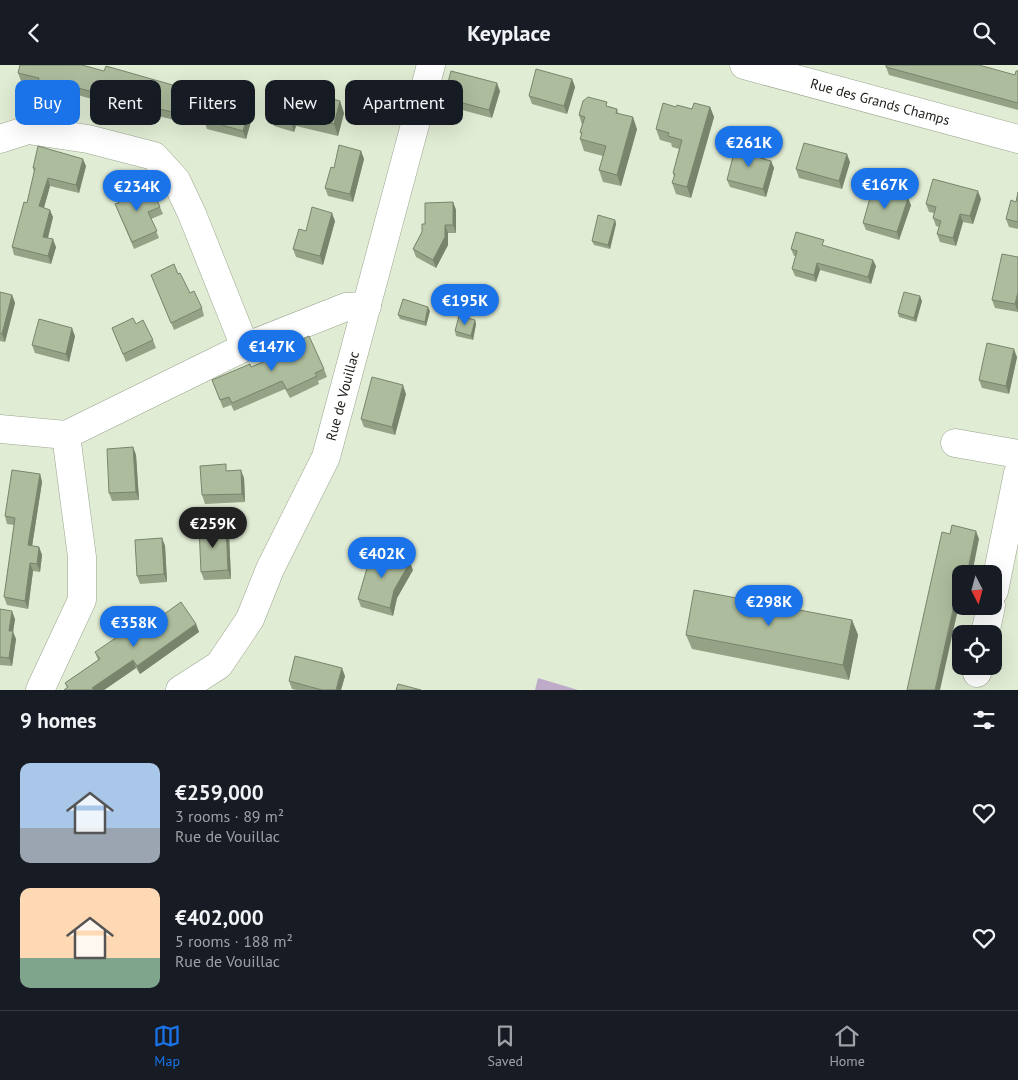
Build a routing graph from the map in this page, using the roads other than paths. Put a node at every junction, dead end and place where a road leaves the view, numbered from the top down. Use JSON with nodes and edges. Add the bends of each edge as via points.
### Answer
{"nodes":[{"id":1,"x":432,"y":65,"type":"edge"},
{"id":2,"x":744,"y":65,"type":"edge"},
{"id":3,"x":0,"y":139,"type":"edge"},
{"id":4,"x":1018,"y":139,"type":"edge"},
{"id":5,"x":367,"y":306,"type":"junction"},
{"id":6,"x":245,"y":347,"type":"junction"},
{"id":7,"x":0,"y":429,"type":"edge"},
{"id":8,"x":66,"y":435,"type":"junction"},
{"id":9,"x":955,"y":443,"type":"dead end"},
{"id":10,"x":1018,"y":453,"type":"edge"},
{"id":11,"x":1018,"y":473,"type":"edge"},
{"id":12,"x":999,"y":565,"type":"edge"},
{"id":13,"x":40,"y":690,"type":"edge"},
{"id":14,"x":180,"y":690,"type":"edge"}],
"edges":[{"from":1,"to":5,"type":"street","name":"Rue de Vouillac"},
{"from":2,"to":4,"type":"street","name":"Rue des Grands Champs"},
{"from":3,"to":6,"type":"street","via":[[28,130],[88,139],[154,156],[176,180]]},
{"from":5,"to":6,"type":"street","via":[[346,307]]},
{"from":5,"to":14,"type":"street","name":"Rue de Vouillac","via":[[326,457],[270,569],[250,619],[219,665]]},
{"from":6,"to":8,"type":"street"},
{"from":7,"to":8,"type":"street"},
{"from":8,"to":13,"type":"street","via":[[82,557],[82,600]]},
{"from":9,"to":10,"type":"street"},
{"from":11,"to":12,"type":"street"}]}
